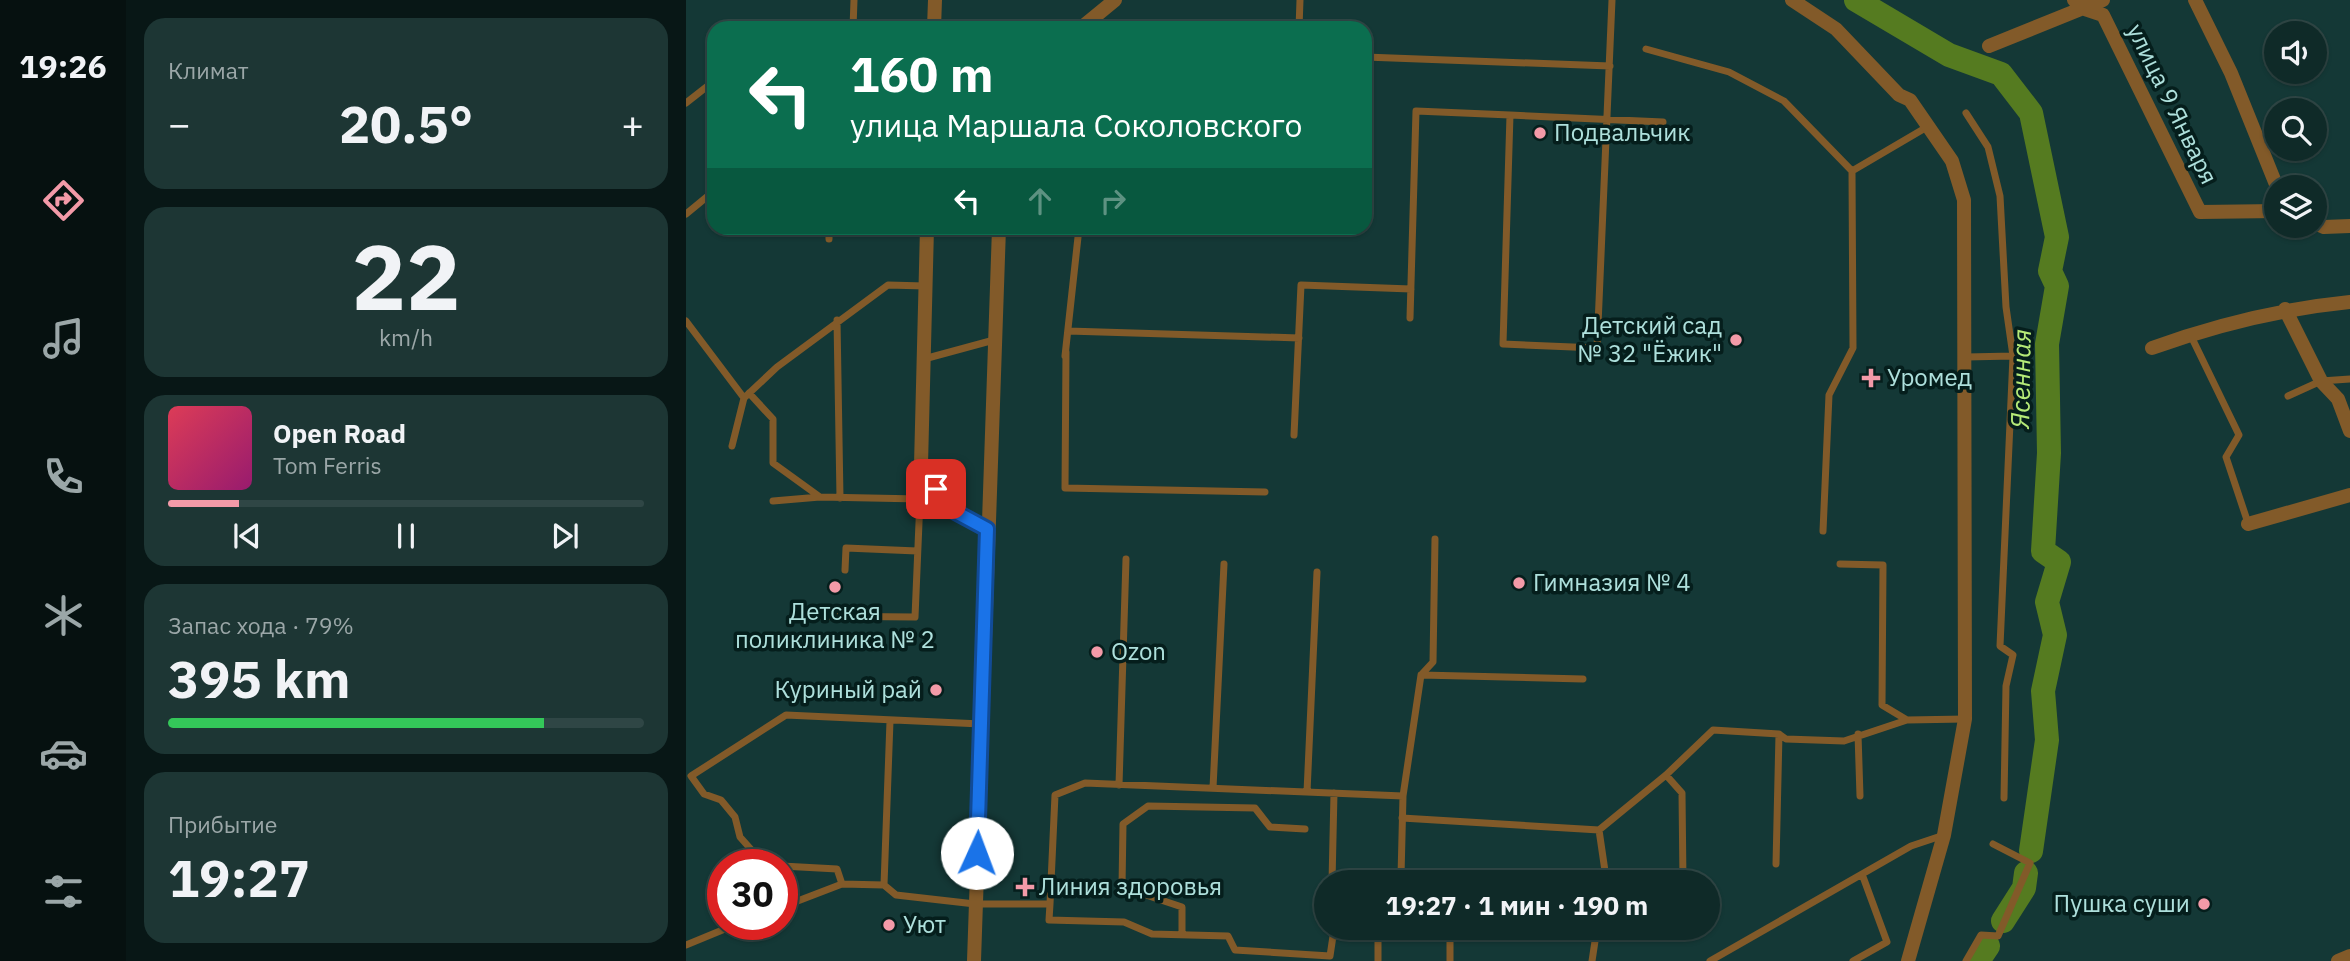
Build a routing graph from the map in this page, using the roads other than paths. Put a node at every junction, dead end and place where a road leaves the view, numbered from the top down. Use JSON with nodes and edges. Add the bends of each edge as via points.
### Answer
{"nodes":[{"id":1,"x":854,"y":0,"type":"edge"},
{"id":2,"x":935,"y":0,"type":"edge"},
{"id":3,"x":1115,"y":0,"type":"edge"},
{"id":4,"x":1300,"y":0,"type":"edge"},
{"id":5,"x":1612,"y":0,"type":"edge"},
{"id":6,"x":1791,"y":0,"type":"edge"},
{"id":7,"x":2103,"y":0,"type":"edge"},
{"id":8,"x":2195,"y":0,"type":"edge"},
{"id":9,"x":2079,"y":4,"type":"edge"},
{"id":10,"x":853,"y":21,"type":"edge"},
{"id":11,"x":934,"y":21,"type":"edge"},
{"id":12,"x":1090,"y":21,"type":"edge"},
{"id":13,"x":1299,"y":21,"type":"edge"},
{"id":14,"x":1989,"y":46,"type":"dead end"},
{"id":15,"x":1646,"y":50,"type":"dead end"},
{"id":16,"x":1372,"y":57,"type":"edge"},
{"id":17,"x":1610,"y":66,"type":"junction"},
{"id":18,"x":707,"y":86,"type":"edge"},
{"id":19,"x":686,"y":103,"type":"edge"},
{"id":20,"x":1966,"y":113,"type":"dead end"},
{"id":21,"x":1510,"y":115,"type":"junction"},
{"id":22,"x":1609,"y":119,"type":"junction"},
{"id":23,"x":1663,"y":122,"type":"dead end"},
{"id":24,"x":1927,"y":127,"type":"junction"},
{"id":25,"x":1852,"y":171,"type":"junction"},
{"id":26,"x":2272,"y":175,"type":"edge"},
{"id":27,"x":707,"y":197,"type":"edge"},
{"id":28,"x":2264,"y":211,"type":"edge"},
{"id":29,"x":686,"y":214,"type":"edge"},
{"id":30,"x":2350,"y":226,"type":"edge"},
{"id":31,"x":2327,"y":227,"type":"edge"},
{"id":32,"x":829,"y":235,"type":"edge"},
{"id":33,"x":927,"y":235,"type":"edge"},
{"id":34,"x":999,"y":235,"type":"edge"},
{"id":35,"x":1078,"y":235,"type":"edge"},
{"id":36,"x":829,"y":239,"type":"dead end"},
{"id":37,"x":925,"y":286,"type":"junction"},
{"id":38,"x":1411,"y":289,"type":"junction"},
{"id":39,"x":2350,"y":302,"type":"edge"},
{"id":40,"x":2285,"y":309,"type":"junction"},
{"id":41,"x":1410,"y":318,"type":"dead end"},
{"id":42,"x":837,"y":320,"type":"junction"},
{"id":43,"x":686,"y":321,"type":"edge"},
{"id":44,"x":1068,"y":331,"type":"junction"},
{"id":45,"x":2190,"y":334,"type":"junction"},
{"id":46,"x":1298,"y":338,"type":"junction"},
{"id":47,"x":995,"y":339,"type":"junction"},
{"id":48,"x":2152,"y":348,"type":"dead end"},
{"id":49,"x":2013,"y":356,"type":"junction"},
{"id":50,"x":1966,"y":357,"type":"junction"},
{"id":51,"x":924,"y":359,"type":"junction"},
{"id":52,"x":2350,"y":379,"type":"edge"},
{"id":53,"x":2321,"y":381,"type":"junction"},
{"id":54,"x":746,"y":395,"type":"junction"},
{"id":55,"x":2288,"y":396,"type":"dead end"},
{"id":56,"x":2350,"y":431,"type":"edge"},
{"id":57,"x":1294,"y":435,"type":"dead end"},
{"id":58,"x":732,"y":446,"type":"dead end"},
{"id":59,"x":923,"y":468,"type":"junction"},
{"id":60,"x":1265,"y":492,"type":"dead end"},
{"id":61,"x":2350,"y":495,"type":"edge"},
{"id":62,"x":820,"y":497,"type":"junction"},
{"id":63,"x":840,"y":498,"type":"junction"},
{"id":64,"x":920,"y":499,"type":"junction"},
{"id":65,"x":773,"y":501,"type":"dead end"},
{"id":66,"x":2249,"y":524,"type":"joint"},
{"id":67,"x":987,"y":529,"type":"junction"},
{"id":68,"x":1823,"y":531,"type":"dead end"},
{"id":69,"x":1435,"y":539,"type":"dead end"},
{"id":70,"x":917,"y":551,"type":"junction"},
{"id":71,"x":1126,"y":559,"type":"dead end"},
{"id":72,"x":1224,"y":564,"type":"dead end"},
{"id":73,"x":1840,"y":564,"type":"dead end"},
{"id":74,"x":845,"y":570,"type":"dead end"},
{"id":75,"x":1317,"y":572,"type":"dead end"},
{"id":76,"x":802,"y":615,"type":"dead end"},
{"id":77,"x":1421,"y":675,"type":"junction"},
{"id":78,"x":1583,"y":679,"type":"dead end"},
{"id":79,"x":1965,"y":719,"type":"junction"},
{"id":80,"x":1907,"y":720,"type":"junction"},
{"id":81,"x":890,"y":721,"type":"junction"},
{"id":82,"x":981,"y":724,"type":"junction"},
{"id":83,"x":1779,"y":734,"type":"junction"},
{"id":84,"x":1858,"y":734,"type":"junction"},
{"id":85,"x":1667,"y":775,"type":"junction"},
{"id":86,"x":1119,"y":785,"type":"junction"},
{"id":87,"x":1213,"y":789,"type":"junction"},
{"id":88,"x":1307,"y":792,"type":"junction"},
{"id":89,"x":1334,"y":793,"type":"junction"},
{"id":90,"x":1403,"y":796,"type":"junction"},
{"id":91,"x":1860,"y":796,"type":"dead end"},
{"id":92,"x":2004,"y":798,"type":"dead end"},
{"id":93,"x":1402,"y":818,"type":"junction"},
{"id":94,"x":1305,"y":829,"type":"dead end"},
{"id":95,"x":1599,"y":830,"type":"junction"},
{"id":96,"x":1944,"y":835,"type":"junction"},
{"id":97,"x":1993,"y":844,"type":"dead end"},
{"id":98,"x":751,"y":849,"type":"edge"},
{"id":99,"x":1776,"y":864,"type":"dead end"},
{"id":100,"x":798,"y":867,"type":"edge"},
{"id":101,"x":1332,"y":870,"type":"edge"},
{"id":102,"x":1401,"y":870,"type":"edge"},
{"id":103,"x":1605,"y":870,"type":"edge"},
{"id":104,"x":1683,"y":870,"type":"edge"},
{"id":105,"x":1862,"y":874,"type":"junction"},
{"id":106,"x":842,"y":884,"type":"junction"},
{"id":107,"x":884,"y":885,"type":"junction"},
{"id":108,"x":798,"y":901,"type":"edge"},
{"id":109,"x":975,"y":904,"type":"junction"},
{"id":110,"x":1050,"y":904,"type":"junction"},
{"id":111,"x":1182,"y":935,"type":"junction"},
{"id":112,"x":707,"y":937,"type":"edge"},
{"id":113,"x":1331,"y":940,"type":"edge"},
{"id":114,"x":1332,"y":940,"type":"edge"},
{"id":115,"x":1378,"y":940,"type":"edge"},
{"id":116,"x":1450,"y":940,"type":"edge"},
{"id":117,"x":1595,"y":940,"type":"edge"},
{"id":118,"x":686,"y":946,"type":"edge"},
{"id":119,"x":1331,"y":950,"type":"junction"},
{"id":120,"x":2350,"y":956,"type":"edge"},
{"id":121,"x":974,"y":961,"type":"edge"},
{"id":122,"x":1378,"y":961,"type":"edge"},
{"id":123,"x":1450,"y":961,"type":"edge"},
{"id":124,"x":1592,"y":961,"type":"edge"},
{"id":125,"x":1710,"y":961,"type":"edge"},
{"id":126,"x":1853,"y":961,"type":"edge"},
{"id":127,"x":1908,"y":961,"type":"edge"},
{"id":128,"x":1966,"y":961,"type":"edge"},
{"id":129,"x":2338,"y":961,"type":"edge"}],
"edges":[{"from":1,"to":10,"type":"lane"},
{"from":2,"to":11,"type":"street"},
{"from":3,"to":12,"type":"street"},
{"from":4,"to":13,"type":"lane"},
{"from":5,"to":17,"type":"lane"},
{"from":6,"to":24,"type":"street","via":[[1836,29],[1899,95],[1910,100]]},
{"from":7,"to":9,"type":"street"},
{"from":8,"to":26,"type":"street"},
{"from":9,"to":14,"type":"street"},
{"from":9,"to":28,"type":"street","name":"улица 9 Января","via":[[2103,15],[2200,212]]},
{"from":15,"to":25,"type":"lane","via":[[1729,72],[1784,102]]},
{"from":16,"to":17,"type":"lane"},
{"from":17,"to":22,"type":"lane"},
{"from":18,"to":19,"type":"lane"},
{"from":20,"to":49,"type":"lane","via":[[1989,147],[2000,196]]},
{"from":21,"to":22,"type":"lane"},
{"from":21,"to":22,"type":"lane","via":[[1503,344],[1597,348]]},
{"from":21,"to":38,"type":"lane","via":[[1416,111]]},
{"from":22,"to":23,"type":"lane"},
{"from":24,"to":25,"type":"lane"},
{"from":24,"to":50,"type":"street","via":[[1952,161],[1964,200]]},
{"from":25,"to":68,"type":"lane","via":[[1853,348],[1829,395]]},
{"from":27,"to":29,"type":"lane"},
{"from":30,"to":31,"type":"street"},
{"from":32,"to":36,"type":"lane"},
{"from":33,"to":37,"type":"street"},
{"from":34,"to":47,"type":"street"},
{"from":35,"to":44,"type":"lane"},
{"from":37,"to":42,"type":"lane","via":[[888,285]]},
{"from":37,"to":51,"type":"street"},
{"from":38,"to":41,"type":"lane"},
{"from":38,"to":46,"type":"lane","via":[[1301,285]]},
{"from":39,"to":40,"type":"street"},
{"from":40,"to":45,"type":"street"},
{"from":40,"to":53,"type":"street"},
{"from":42,"to":54,"type":"lane"},
{"from":42,"to":63,"type":"lane"},
{"from":43,"to":54,"type":"lane"},
{"from":44,"to":46,"type":"lane"},
{"from":44,"to":60,"type":"lane","via":[[1065,488]]},
{"from":45,"to":48,"type":"street"},
{"from":45,"to":66,"type":"lane","via":[[2239,435],[2227,457]]},
{"from":46,"to":57,"type":"lane"},
{"from":47,"to":51,"type":"lane"},
{"from":47,"to":67,"type":"street"},
{"from":49,"to":50,"type":"lane"},
{"from":49,"to":92,"type":"lane","via":[[2000,646],[2012,654],[2006,686]]},
{"from":50,"to":79,"type":"street"},
{"from":51,"to":59,"type":"street"},
{"from":52,"to":53,"type":"lane"},
{"from":53,"to":55,"type":"lane"},
{"from":53,"to":56,"type":"street","via":[[2338,399]]},
{"from":54,"to":58,"type":"lane"},
{"from":54,"to":62,"type":"lane","via":[[772,419],[773,463]]},
{"from":59,"to":64,"type":"lane"},
{"from":59,"to":67,"type":"street","via":[[950,509]]},
{"from":61,"to":66,"type":"street"},
{"from":62,"to":63,"type":"lane"},
{"from":62,"to":65,"type":"lane"},
{"from":63,"to":64,"type":"lane"},
{"from":64,"to":70,"type":"lane"},
{"from":67,"to":82,"type":"street"},
{"from":69,"to":77,"type":"lane","via":[[1433,662]]},
{"from":70,"to":74,"type":"lane","via":[[846,548]]},
{"from":70,"to":76,"type":"lane","via":[[915,617]]},
{"from":71,"to":86,"type":"lane"},
{"from":72,"to":87,"type":"lane"},
{"from":73,"to":80,"type":"lane","via":[[1882,565],[1882,705]]},
{"from":75,"to":88,"type":"lane"},
{"from":77,"to":78,"type":"lane"},
{"from":77,"to":90,"type":"lane"},
{"from":79,"to":80,"type":"lane"},
{"from":79,"to":96,"type":"street"},
{"from":80,"to":84,"type":"lane"},
{"from":81,"to":82,"type":"lane"},
{"from":81,"to":98,"type":"lane","via":[[786,715],[691,776],[704,794],[721,800],[735,817],[740,837]]},
{"from":81,"to":107,"type":"lane"},
{"from":82,"to":109,"type":"street"},
{"from":83,"to":84,"type":"lane","via":[[1786,739],[1844,741]]},
{"from":83,"to":85,"type":"lane","via":[[1713,730]]},
{"from":83,"to":99,"type":"lane"},
{"from":84,"to":91,"type":"lane"},
{"from":85,"to":95,"type":"lane"},
{"from":85,"to":104,"type":"lane","via":[[1682,793]]},
{"from":86,"to":87,"type":"lane"},
{"from":86,"to":110,"type":"lane","via":[[1085,783],[1055,794]]},
{"from":87,"to":88,"type":"lane"},
{"from":88,"to":89,"type":"lane"},
{"from":89,"to":90,"type":"lane"},
{"from":89,"to":101,"type":"lane"},
{"from":90,"to":93,"type":"lane"},
{"from":93,"to":95,"type":"lane"},
{"from":93,"to":102,"type":"lane"},
{"from":94,"to":111,"type":"lane","via":[[1270,827],[1255,808],[1228,807],[1148,806],[1123,824],[1122,887],[1182,907]]},
{"from":95,"to":103,"type":"lane"},
{"from":96,"to":105,"type":"lane","via":[[1911,846]]},
{"from":96,"to":127,"type":"street"},
{"from":97,"to":128,"type":"lane","via":[[2030,863],[1998,936],[1981,935]]},
{"from":100,"to":106,"type":"lane","via":[[837,869]]},
{"from":105,"to":125,"type":"lane"},
{"from":105,"to":126,"type":"lane","via":[[1887,942]]},
{"from":106,"to":107,"type":"lane"},
{"from":106,"to":108,"type":"lane"},
{"from":107,"to":109,"type":"lane","via":[[896,895]]},
{"from":109,"to":110,"type":"lane"},
{"from":109,"to":121,"type":"street"},
{"from":110,"to":111,"type":"lane","via":[[1049,920],[1125,922],[1152,934]]},
{"from":111,"to":119,"type":"lane","via":[[1228,936],[1235,950],[1330,956]]},
{"from":112,"to":118,"type":"lane"},
{"from":113,"to":119,"type":"lane"},
{"from":114,"to":119,"type":"lane"},
{"from":115,"to":122,"type":"lane"},
{"from":116,"to":123,"type":"lane"},
{"from":117,"to":124,"type":"lane"},
{"from":120,"to":129,"type":"street"}]}
